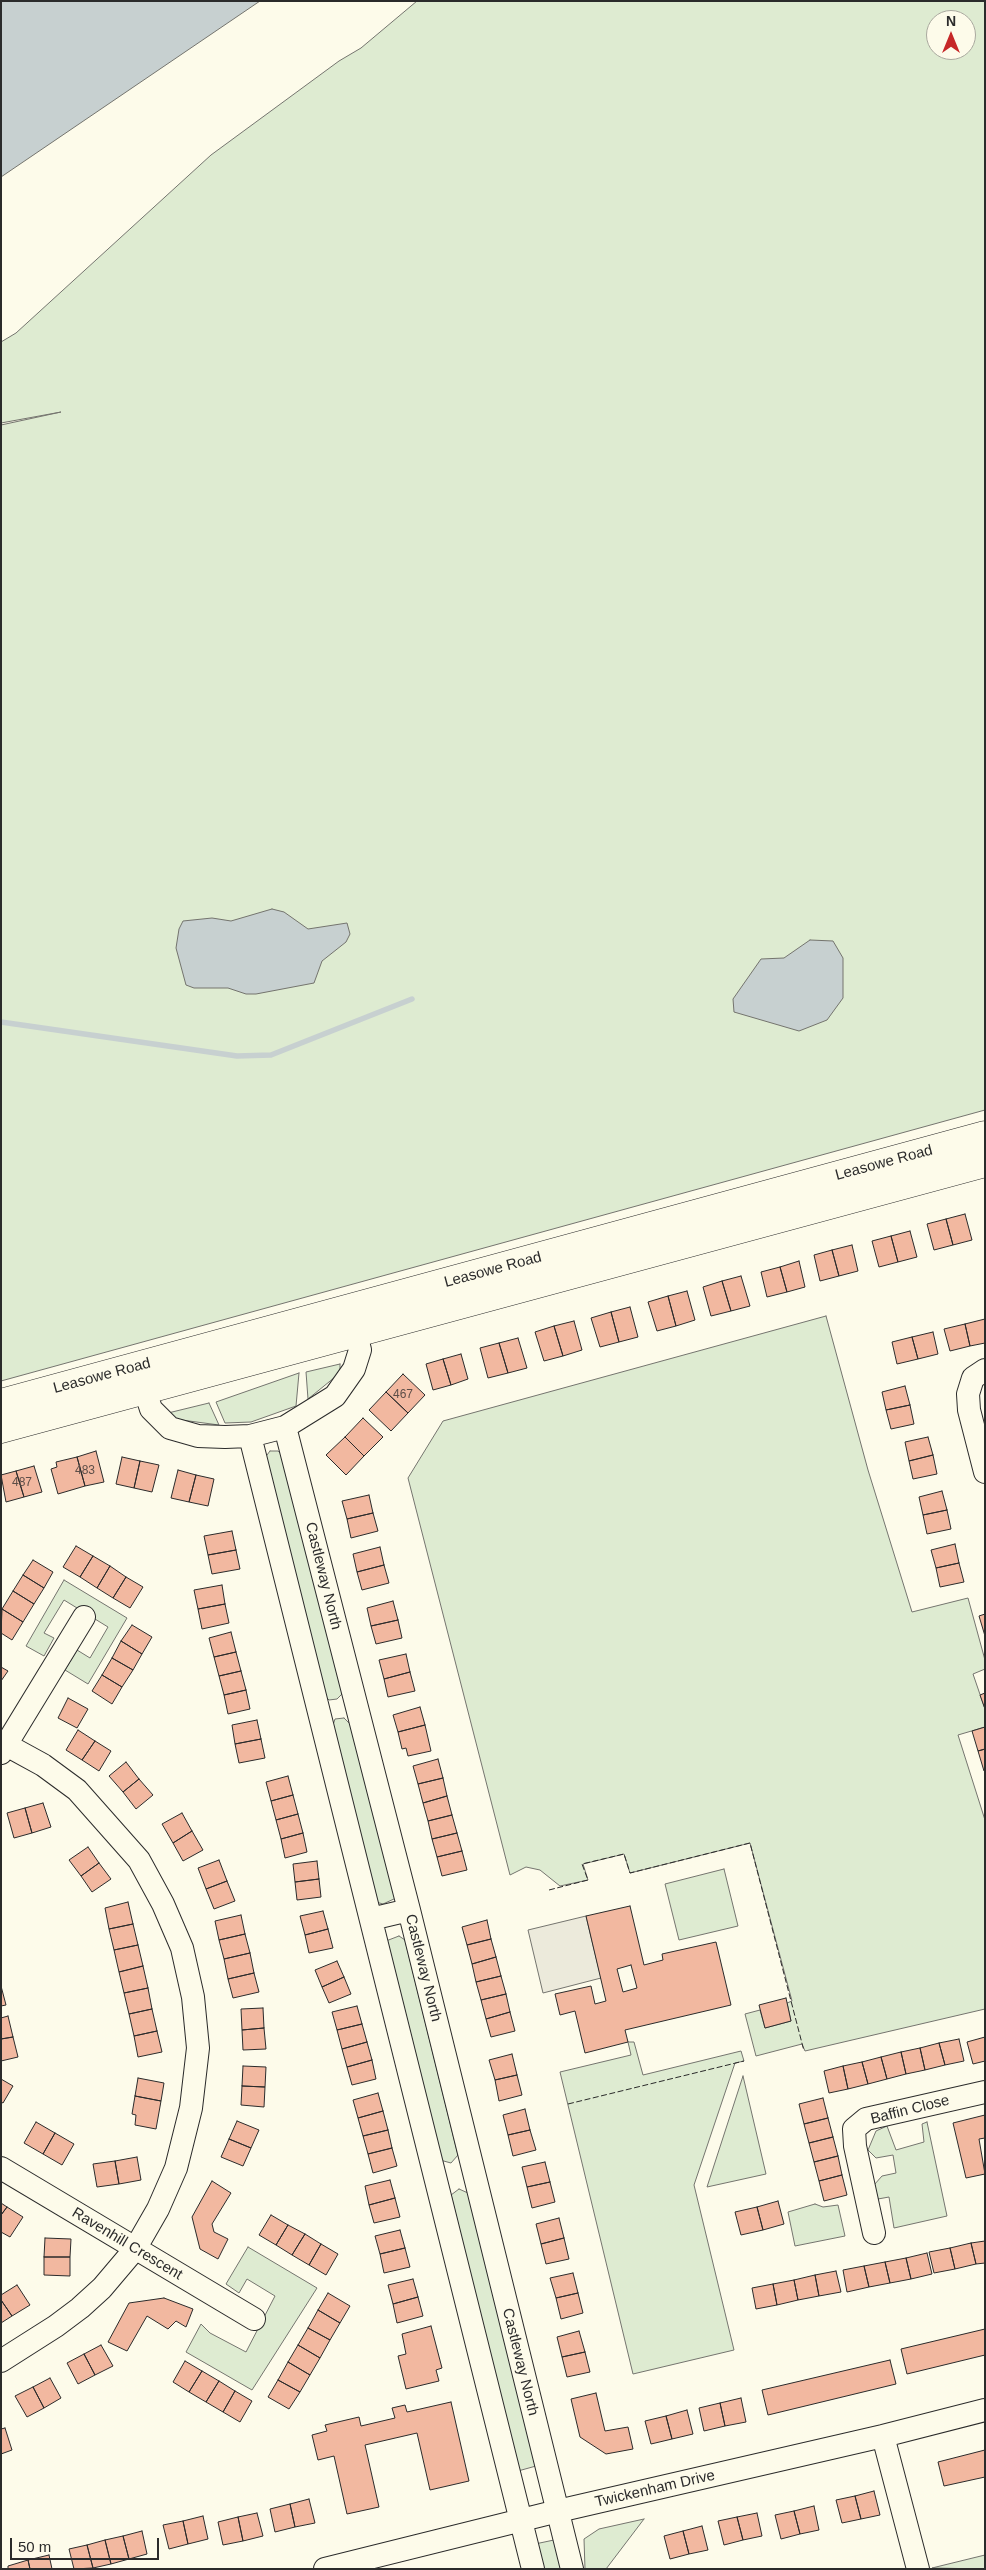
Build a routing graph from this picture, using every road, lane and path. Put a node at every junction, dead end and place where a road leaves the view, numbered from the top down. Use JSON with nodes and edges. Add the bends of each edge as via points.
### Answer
{"nodes":[{"id":1,"x":985,"y":1135,"type":"edge"},
{"id":2,"x":985,"y":1163,"type":"edge"},
{"id":3,"x":353,"y":1321,"type":"junction"},
{"id":4,"x":985,"y":1370,"type":"edge"},
{"id":5,"x":141,"y":1378,"type":"junction"},
{"id":6,"x":1,"y":1403,"type":"edge"},
{"id":7,"x":285,"y":1427,"type":"junction"},
{"id":8,"x":1,"y":1429,"type":"edge"},
{"id":9,"x":250,"y":1436,"type":"junction"},
{"id":10,"x":985,"y":1472,"type":"edge"},
{"id":11,"x":84,"y":1617,"type":"dead end"},
{"id":12,"x":357,"y":1706,"type":"junction"},
{"id":13,"x":320,"y":1715,"type":"junction"},
{"id":14,"x":3,"y":1746,"type":"edge"},
{"id":15,"x":409,"y":1910,"type":"junction"},
{"id":16,"x":371,"y":1919,"type":"junction"},
{"id":17,"x":985,"y":2092,"type":"edge"},
{"id":18,"x":1,"y":2168,"type":"edge"},
{"id":19,"x":474,"y":2177,"type":"junction"},
{"id":20,"x":438,"y":2185,"type":"junction"},
{"id":21,"x":874,"y":2233,"type":"dead end"},
{"id":22,"x":135,"y":2249,"type":"junction"},
{"id":23,"x":254,"y":2319,"type":"dead end"},
{"id":24,"x":1,"y":2361,"type":"edge"},
{"id":25,"x":985,"y":2410,"type":"edge"},
{"id":26,"x":883,"y":2436,"type":"junction"},
{"id":27,"x":558,"y":2511,"type":"junction"},
{"id":28,"x":521,"y":2520,"type":"junction"},
{"id":29,"x":325,"y":2569,"type":"edge"},
{"id":30,"x":533,"y":2569,"type":"edge"},
{"id":31,"x":572,"y":2569,"type":"edge"},
{"id":32,"x":918,"y":2569,"type":"edge"}],
"edges":[{"from":1,"to":3,"type":"main road","name":"Leasowe Road"},
{"from":2,"to":3,"type":"main road","name":"Leasowe Road"},
{"from":3,"to":5,"type":"main road","name":"Leasowe Road"},
{"from":3,"to":7,"type":"street","name":"Leasowe Road","via":[[360,1350],[354,1369],[335,1396]]},
{"from":4,"to":10,"type":"street","via":[[973,1378],[968,1394]]},
{"from":5,"to":6,"type":"main road","name":"Leasowe Road"},
{"from":5,"to":8,"type":"main road","name":"Leasowe Road"},
{"from":5,"to":9,"type":"street","name":"Leasowe Road","via":[[151,1410],[170,1428],[198,1436]]},
{"from":7,"to":9,"type":"street","name":"Leasowe Road"},
{"from":7,"to":12,"type":"street","name":"Castleway North"},
{"from":9,"to":13,"type":"street"},
{"from":11,"to":14,"type":"street"},
{"from":12,"to":13,"type":"street"},
{"from":12,"to":15,"type":"street","name":"Castleway North"},
{"from":13,"to":16,"type":"street"},
{"from":14,"to":22,"type":"street","via":[[44,1765],[76,1790],[123,1840],[164,1904],[182,1948],[193,1997],[198,2048],[191,2108],[176,2168]]},
{"from":15,"to":16,"type":"street"},
{"from":15,"to":19,"type":"street","name":"Castleway North"},
{"from":16,"to":20,"type":"street"},
{"from":17,"to":21,"type":"street","name":"Baffin Close","via":[[866,2119],[854,2129]]},
{"from":18,"to":22,"type":"street","name":"Ravenhill Crescent"},
{"from":19,"to":20,"type":"street"},
{"from":19,"to":27,"type":"street","name":"Castleway North"},
{"from":20,"to":28,"type":"street"},
{"from":22,"to":23,"type":"street","name":"Ravenhill Crescent"},
{"from":22,"to":24,"type":"street","via":[[80,2308]]},
{"from":25,"to":26,"type":"street","name":"Twickenham Drive"},
{"from":26,"to":27,"type":"street","name":"Twickenham Drive"},
{"from":26,"to":32,"type":"street"},
{"from":27,"to":28,"type":"street","name":"Twickenham Drive"},
{"from":27,"to":31,"type":"street","name":"Castleway North"},
{"from":28,"to":29,"type":"street","name":"Twickenham Drive"},
{"from":28,"to":30,"type":"street"}]}
